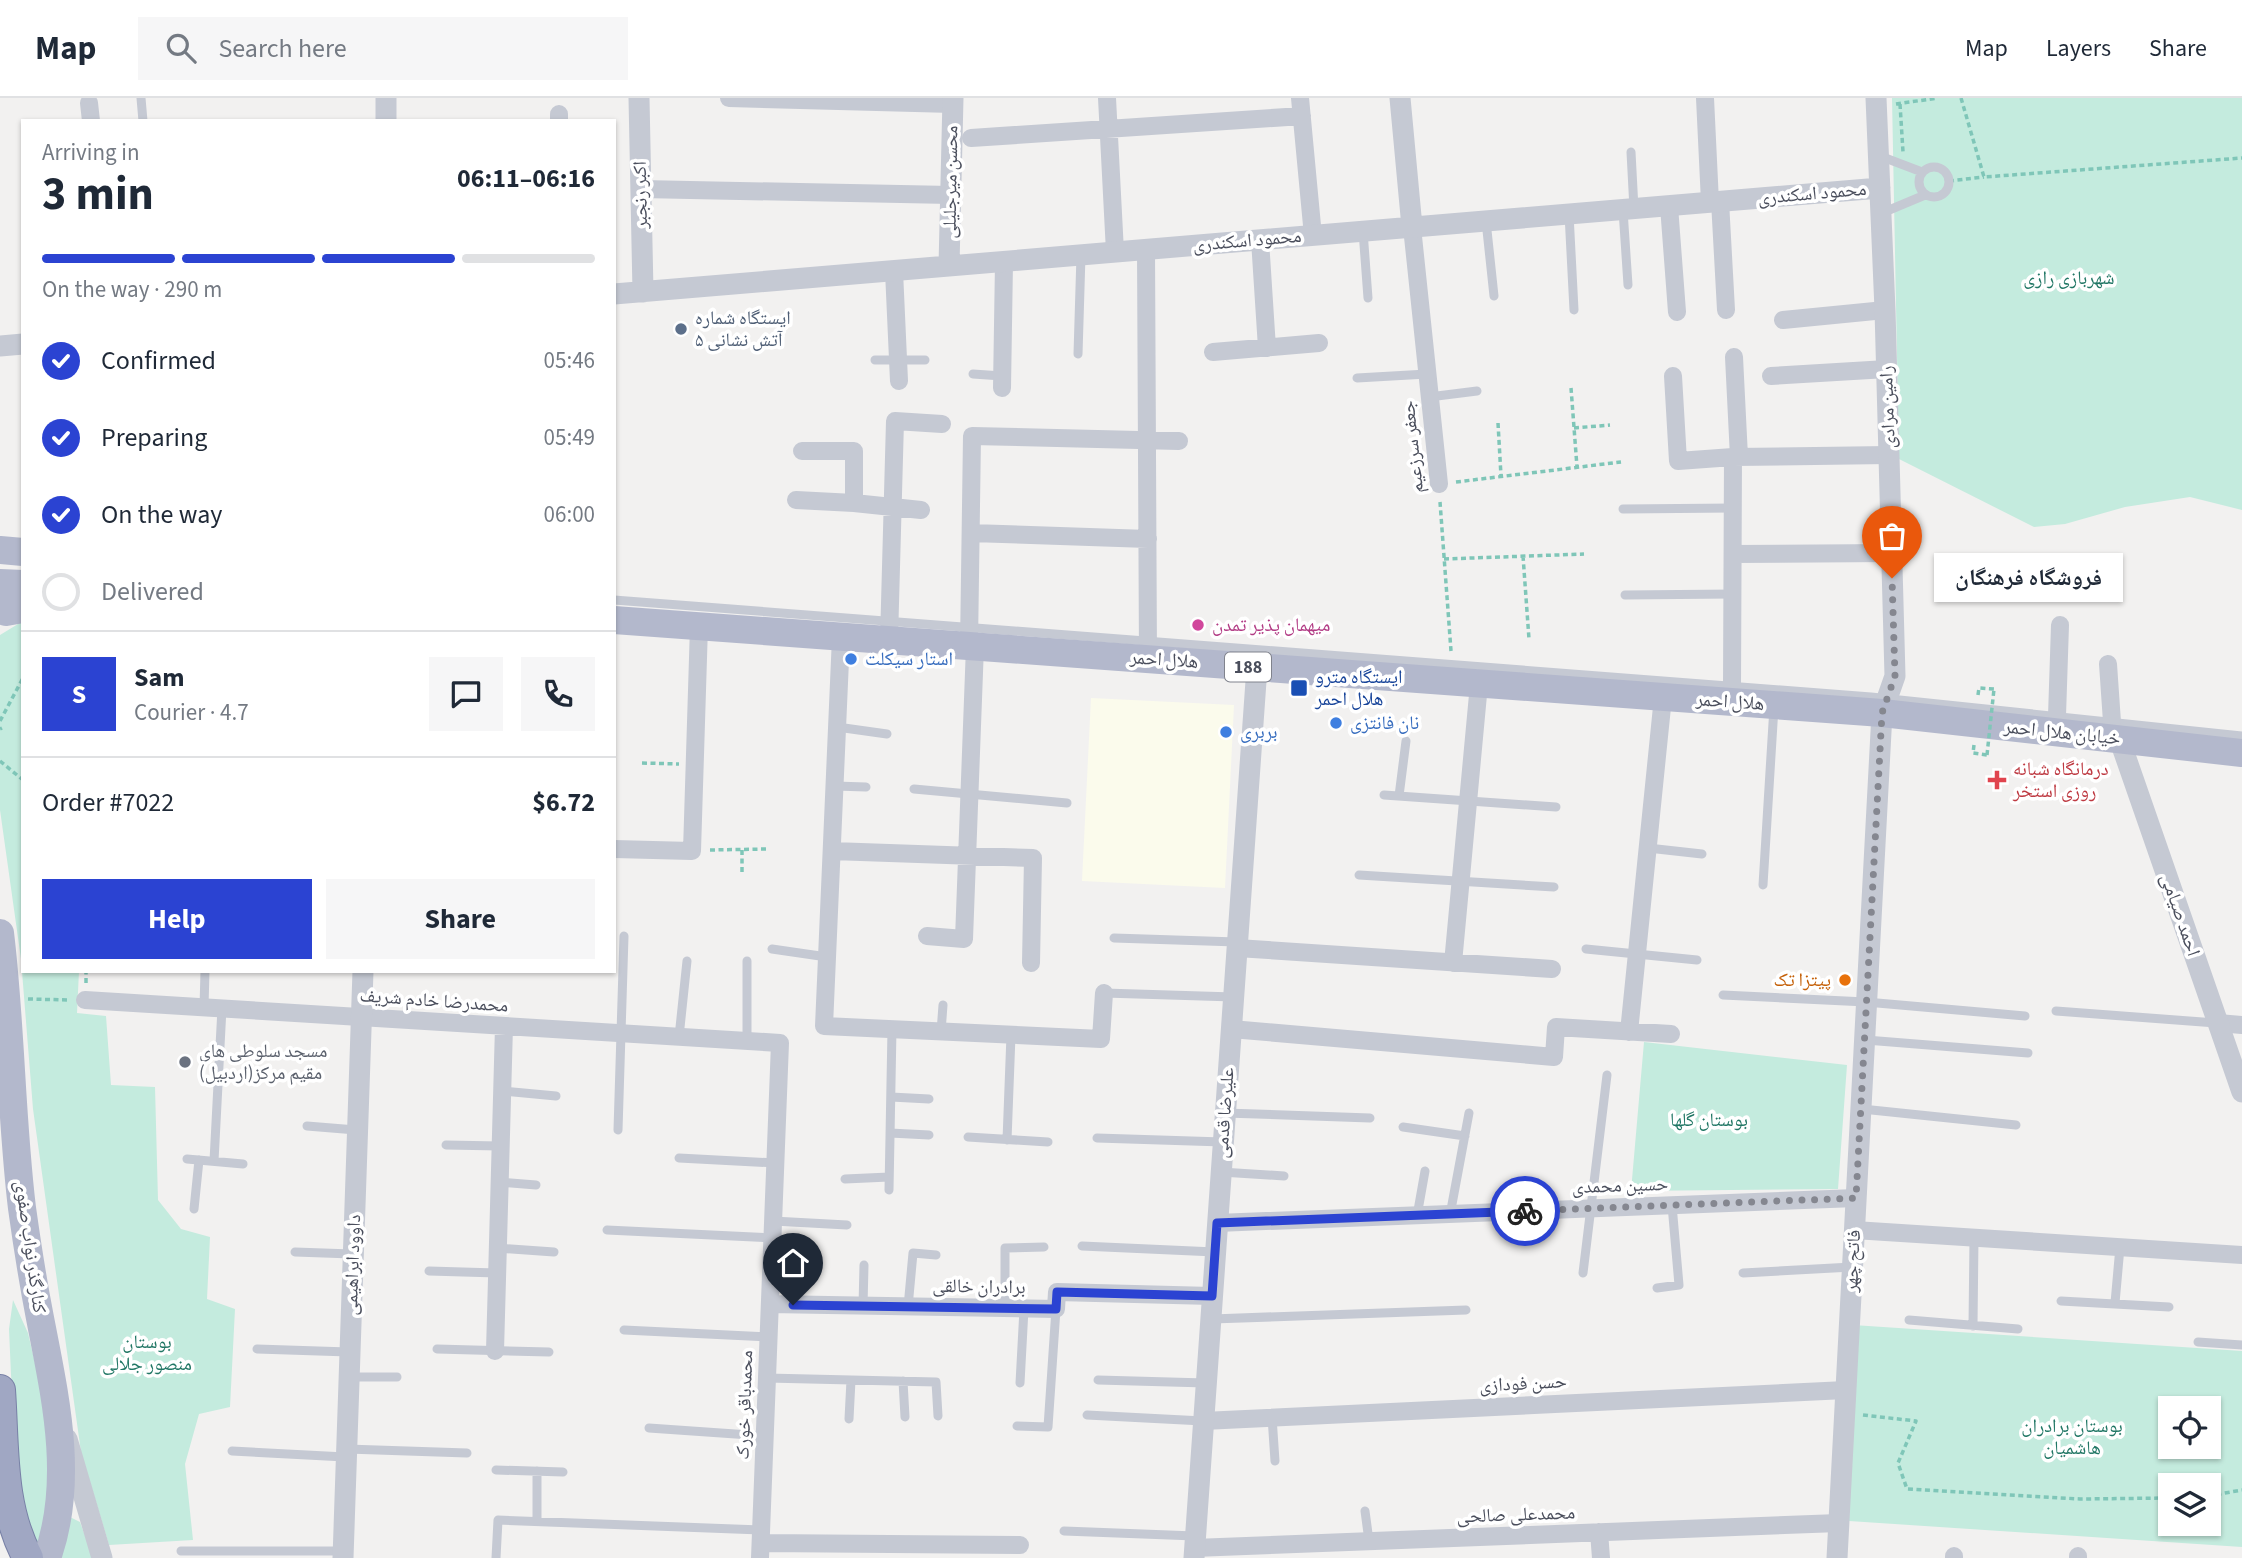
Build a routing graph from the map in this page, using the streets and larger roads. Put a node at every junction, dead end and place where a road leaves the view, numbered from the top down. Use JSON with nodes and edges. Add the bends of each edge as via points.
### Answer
{"nodes":[{"id":1,"x":386,"y":98,"type":"edge"},
{"id":2,"x":639,"y":98,"type":"edge"},
{"id":3,"x":729,"y":98,"type":"edge"},
{"id":4,"x":1107,"y":98,"type":"edge"},
{"id":5,"x":1401,"y":98,"type":"edge"},
{"id":6,"x":1705,"y":98,"type":"edge"},
{"id":7,"x":953,"y":101,"type":"edge"},
{"id":8,"x":1876,"y":102,"type":"edge"},
{"id":9,"x":1301,"y":107,"type":"edge"},
{"id":10,"x":386,"y":119,"type":"edge"},
{"id":11,"x":1108,"y":129,"type":"junction"},
{"id":12,"x":971,"y":138,"type":"dead end"},
{"id":13,"x":1880,"y":188,"type":"junction"},
{"id":14,"x":641,"y":189,"type":"junction"},
{"id":15,"x":951,"y":195,"type":"junction"},
{"id":16,"x":1715,"y":202,"type":"junction"},
{"id":17,"x":1669,"y":206,"type":"junction"},
{"id":18,"x":1412,"y":227,"type":"junction"},
{"id":19,"x":1313,"y":236,"type":"junction"},
{"id":20,"x":1259,"y":240,"type":"junction"},
{"id":21,"x":1146,"y":250,"type":"junction"},
{"id":22,"x":1115,"y":252,"type":"junction"},
{"id":23,"x":1004,"y":262,"type":"junction"},
{"id":24,"x":949,"y":266,"type":"junction"},
{"id":25,"x":894,"y":271,"type":"junction"},
{"id":26,"x":643,"y":292,"type":"junction"},
{"id":27,"x":616,"y":295,"type":"edge"},
{"id":28,"x":1726,"y":310,"type":"dead end"},
{"id":29,"x":1885,"y":310,"type":"junction"},
{"id":30,"x":1677,"y":312,"type":"dead end"},
{"id":31,"x":1783,"y":320,"type":"dead end"},
{"id":32,"x":1319,"y":343,"type":"dead end"},
{"id":33,"x":21,"y":344,"type":"edge"},
{"id":34,"x":0,"y":346,"type":"edge"},
{"id":35,"x":1268,"y":348,"type":"junction"},
{"id":36,"x":1213,"y":352,"type":"dead end"},
{"id":37,"x":1734,"y":357,"type":"dead end"},
{"id":38,"x":1887,"y":369,"type":"junction"},
{"id":39,"x":1673,"y":376,"type":"dead end"},
{"id":40,"x":1771,"y":376,"type":"dead end"},
{"id":41,"x":898,"y":381,"type":"dead end"},
{"id":42,"x":1002,"y":382,"type":"road end"},
{"id":43,"x":942,"y":424,"type":"dead end"},
{"id":44,"x":1148,"y":440,"type":"junction"},
{"id":45,"x":1179,"y":441,"type":"dead end"},
{"id":46,"x":802,"y":451,"type":"dead end"},
{"id":47,"x":1889,"y":455,"type":"junction"},
{"id":48,"x":1736,"y":457,"type":"junction"},
{"id":49,"x":1438,"y":484,"type":"road end"},
{"id":50,"x":796,"y":500,"type":"dead end"},
{"id":51,"x":854,"y":503,"type":"junction"},
{"id":52,"x":894,"y":507,"type":"junction"},
{"id":53,"x":921,"y":510,"type":"dead end"},
{"id":54,"x":971,"y":533,"type":"junction"},
{"id":55,"x":1148,"y":539,"type":"junction"},
{"id":56,"x":1892,"y":553,"type":"junction"},
{"id":57,"x":1732,"y":554,"type":"junction"},
{"id":58,"x":0,"y":583,"type":"edge"},
{"id":59,"x":21,"y":584,"type":"edge"},
{"id":60,"x":616,"y":620,"type":"edge"},
{"id":61,"x":2060,"y":625,"type":"dead end"},
{"id":62,"x":699,"y":626,"type":"junction"},
{"id":63,"x":889,"y":631,"type":"junction"},
{"id":64,"x":841,"y":637,"type":"junction"},
{"id":65,"x":971,"y":640,"type":"junction"},
{"id":66,"x":1148,"y":650,"type":"junction"},
{"id":67,"x":2108,"y":664,"type":"dead end"},
{"id":68,"x":1257,"y":667,"type":"junction"},
{"id":69,"x":1479,"y":684,"type":"junction"},
{"id":70,"x":1732,"y":686,"type":"road end"},
{"id":71,"x":1663,"y":697,"type":"junction"},
{"id":72,"x":1884,"y":706,"type":"junction"},
{"id":73,"x":2057,"y":716,"type":"road end"},
{"id":74,"x":2115,"y":730,"type":"junction"},
{"id":75,"x":2242,"y":753,"type":"edge"},
{"id":76,"x":616,"y":849,"type":"edge"},
{"id":77,"x":832,"y":851,"type":"junction"},
{"id":78,"x":967,"y":856,"type":"junction"},
{"id":79,"x":0,"y":933,"type":"edge"},
{"id":80,"x":927,"y":936,"type":"dead end"},
{"id":81,"x":1237,"y":945,"type":"junction"},
{"id":82,"x":1031,"y":963,"type":"dead end"},
{"id":83,"x":1453,"y":963,"type":"junction"},
{"id":84,"x":1552,"y":969,"type":"dead end"},
{"id":85,"x":363,"y":973,"type":"edge"},
{"id":86,"x":1104,"y":993,"type":"road end"},
{"id":87,"x":85,"y":1000,"type":"road end"},
{"id":88,"x":362,"y":1017,"type":"junction"},
{"id":89,"x":2218,"y":1023,"type":"junction"},
{"id":90,"x":2242,"y":1025,"type":"edge"},
{"id":91,"x":504,"y":1026,"type":"junction"},
{"id":92,"x":1231,"y":1029,"type":"junction"},
{"id":93,"x":1629,"y":1032,"type":"junction"},
{"id":94,"x":1671,"y":1034,"type":"dead end"},
{"id":95,"x":780,"y":1044,"type":"joint"},
{"id":96,"x":2242,"y":1093,"type":"edge"},
{"id":97,"x":1856,"y":1198,"type":"junction"},
{"id":98,"x":1217,"y":1223,"type":"junction"},
{"id":99,"x":1854,"y":1230,"type":"junction"},
{"id":100,"x":2242,"y":1255,"type":"edge"},
{"id":101,"x":1212,"y":1296,"type":"junction"},
{"id":102,"x":770,"y":1304,"type":"junction"},
{"id":103,"x":495,"y":1351,"type":"road end"},
{"id":104,"x":0,"y":1390,"type":"edge"},
{"id":105,"x":1845,"y":1400,"type":"junction"},
{"id":106,"x":57,"y":1402,"type":"junction"},
{"id":107,"x":1203,"y":1420,"type":"junction"},
{"id":108,"x":1839,"y":1523,"type":"junction"},
{"id":109,"x":1599,"y":1532,"type":"junction"},
{"id":110,"x":761,"y":1544,"type":"edge"},
{"id":111,"x":1020,"y":1545,"type":"dead end"},
{"id":112,"x":1194,"y":1547,"type":"edge"},
{"id":113,"x":343,"y":1555,"type":"edge"},
{"id":114,"x":28,"y":1558,"type":"edge"},
{"id":115,"x":47,"y":1558,"type":"edge"},
{"id":116,"x":102,"y":1558,"type":"edge"},
{"id":117,"x":1601,"y":1558,"type":"edge"},
{"id":118,"x":1837,"y":1558,"type":"edge"}],
"edges":[{"from":1,"to":10,"type":"street"},
{"from":2,"to":14,"type":"street","name":"اکبر رنجبر"},
{"from":3,"to":7,"type":"street"},
{"from":4,"to":11,"type":"street"},
{"from":5,"to":18,"type":"street"},
{"from":6,"to":16,"type":"street"},
{"from":7,"to":15,"type":"street","name":"محسن میرجلیلی"},
{"from":8,"to":13,"type":"street","name":"رامین مرادی"},
{"from":9,"to":11,"type":"street"},
{"from":9,"to":19,"type":"street"},
{"from":11,"to":12,"type":"street"},
{"from":11,"to":22,"type":"street"},
{"from":13,"to":16,"type":"street","name":"محمود اسکندری"},
{"from":13,"to":29,"type":"street","name":"رامین مرادی"},
{"from":14,"to":15,"type":"street"},
{"from":14,"to":26,"type":"street","name":"اکبر رنجبر"},
{"from":15,"to":24,"type":"street","name":"محسن میرجلیلی"},
{"from":16,"to":17,"type":"street","name":"محمود اسکندری"},
{"from":16,"to":28,"type":"street"},
{"from":17,"to":18,"type":"street","name":"محمود اسکندری"},
{"from":17,"to":30,"type":"street"},
{"from":18,"to":19,"type":"street","name":"محمود اسکندری"},
{"from":18,"to":49,"type":"street","name":"جعفر سرزعیم"},
{"from":19,"to":20,"type":"street","name":"محمود اسکندری"},
{"from":20,"to":21,"type":"street","name":"محمود اسکندری"},
{"from":20,"to":35,"type":"street"},
{"from":21,"to":22,"type":"street","name":"محمود اسکندری"},
{"from":21,"to":44,"type":"street"},
{"from":22,"to":23,"type":"street","name":"محمود اسکندری"},
{"from":23,"to":24,"type":"street","name":"محمود اسکندری"},
{"from":23,"to":42,"type":"street"},
{"from":24,"to":25,"type":"street","name":"محمود اسکندری"},
{"from":25,"to":26,"type":"street","name":"محمود اسکندری"},
{"from":25,"to":41,"type":"street"},
{"from":26,"to":27,"type":"street","name":"محمود اسکندری"},
{"from":29,"to":31,"type":"street"},
{"from":29,"to":38,"type":"street","name":"رامین مرادی"},
{"from":32,"to":35,"type":"street"},
{"from":33,"to":34,"type":"street"},
{"from":35,"to":36,"type":"street"},
{"from":37,"to":48,"type":"street"},
{"from":38,"to":40,"type":"street"},
{"from":38,"to":47,"type":"street","name":"رامین مرادی"},
{"from":39,"to":48,"type":"street","via":[[1678,461]]},
{"from":43,"to":52,"type":"street","via":[[895,421]]},
{"from":44,"to":45,"type":"street"},
{"from":44,"to":54,"type":"street","via":[[972,436]]},
{"from":44,"to":55,"type":"street"},
{"from":46,"to":51,"type":"street","via":[[854,451]]},
{"from":47,"to":48,"type":"street"},
{"from":47,"to":56,"type":"street","name":"رامین مرادی"},
{"from":48,"to":57,"type":"street"},
{"from":50,"to":51,"type":"street"},
{"from":51,"to":52,"type":"street"},
{"from":52,"to":53,"type":"street"},
{"from":52,"to":63,"type":"street"},
{"from":54,"to":55,"type":"street"},
{"from":54,"to":65,"type":"street"},
{"from":55,"to":66,"type":"street"},
{"from":56,"to":57,"type":"street"},
{"from":56,"to":72,"type":"street","name":"رامین مرادی","via":[[1895,676]]},
{"from":57,"to":70,"type":"street"},
{"from":58,"to":59,"type":"main road"},
{"from":60,"to":62,"type":"main road","name":"هلال احمر","number":"188"},
{"from":61,"to":73,"type":"street"},
{"from":62,"to":64,"type":"main road","name":"هلال احمر","number":"188"},
{"from":62,"to":76,"type":"street","via":[[692,851]]},
{"from":63,"to":64,"type":"main road","name":"هلال احمر","number":"188"},
{"from":63,"to":65,"type":"main road","name":"هلال احمر","number":"188"},
{"from":64,"to":77,"type":"street"},
{"from":65,"to":66,"type":"main road","name":"هلال احمر","number":"188"},
{"from":65,"to":78,"type":"street"},
{"from":66,"to":68,"type":"main road","name":"هلال احمر","number":"188"},
{"from":67,"to":74,"type":"street"},
{"from":68,"to":69,"type":"main road","name":"هلال احمر","number":"188"},
{"from":68,"to":81,"type":"street","name":"علیرضا قدمی"},
{"from":69,"to":71,"type":"main road","name":"هلال احمر","number":"188"},
{"from":69,"to":83,"type":"street"},
{"from":71,"to":72,"type":"main road","name":"هلال احمر","number":"188"},
{"from":71,"to":93,"type":"street"},
{"from":72,"to":74,"type":"main road","name":"خیابان هلال احمر","number":"188"},
{"from":72,"to":97,"type":"street","name":"فاتح چهر"},
{"from":74,"to":75,"type":"main road","name":"خیابان هلال احمر","number":"188"},
{"from":74,"to":89,"type":"street","name":"احمد صیامی"},
{"from":77,"to":78,"type":"street"},
{"from":77,"to":86,"type":"street","via":[[824,1026],[1101,1039]]},
{"from":78,"to":80,"type":"street","via":[[964,939]]},
{"from":78,"to":82,"type":"street","via":[[1033,859]]},
{"from":79,"to":106,"type":"main road","name":"کنارگذر نواب صفوی","via":[[22,1206]]},
{"from":81,"to":83,"type":"street"},
{"from":81,"to":92,"type":"street","name":"علیرضا قدمی"},
{"from":83,"to":84,"type":"street"},
{"from":85,"to":88,"type":"street","name":"داوود ابراهیمی"},
{"from":87,"to":88,"type":"street","name":"محمدرضا خادم شریف"},
{"from":88,"to":91,"type":"street","name":"محمدرضا خادم شریف"},
{"from":88,"to":113,"type":"street","name":"داوود ابراهیمی"},
{"from":89,"to":90,"type":"street"},
{"from":89,"to":96,"type":"street","name":"احمد صیامی"},
{"from":91,"to":95,"type":"street","name":"محمدرضا خادم شریف"},
{"from":91,"to":103,"type":"street"},
{"from":92,"to":93,"type":"street","via":[[1553,1057],[1556,1027]]},
{"from":92,"to":98,"type":"street","name":"علیرضا قدمی"},
{"from":93,"to":94,"type":"street"},
{"from":95,"to":102,"type":"street","name":"محمدباقر خورک"},
{"from":97,"to":98,"type":"street","name":"حسین محمدی"},
{"from":97,"to":99,"type":"street","name":"فاتح چهر"},
{"from":98,"to":101,"type":"street","name":"علیرضا قدمی"},
{"from":99,"to":100,"type":"street"},
{"from":99,"to":105,"type":"street","name":"فاتح چهر"},
{"from":101,"to":102,"type":"street","name":"برادران خالقی","via":[[1057,1292],[1056,1309]]},
{"from":101,"to":107,"type":"street","name":"علیرضا قدمی"},
{"from":102,"to":110,"type":"street","name":"محمدباقر خورک"},
{"from":104,"to":114,"type":"highway","via":[[8,1501]]},
{"from":105,"to":107,"type":"street","name":"حسن فودازی"},
{"from":105,"to":108,"type":"street","name":"فاتح چهر"},
{"from":106,"to":115,"type":"main road","name":"کنارگذر نواب صفوی","via":[[60,1493]]},
{"from":106,"to":116,"type":"street"},
{"from":107,"to":112,"type":"street","name":"علیرضا قدمی"},
{"from":108,"to":109,"type":"street","name":"محمدعلی صالحی"},
{"from":108,"to":118,"type":"street","name":"فاتح چهر"},
{"from":109,"to":112,"type":"street","name":"محمدعلی صالحی"},
{"from":109,"to":117,"type":"street"},
{"from":110,"to":111,"type":"street"}]}
